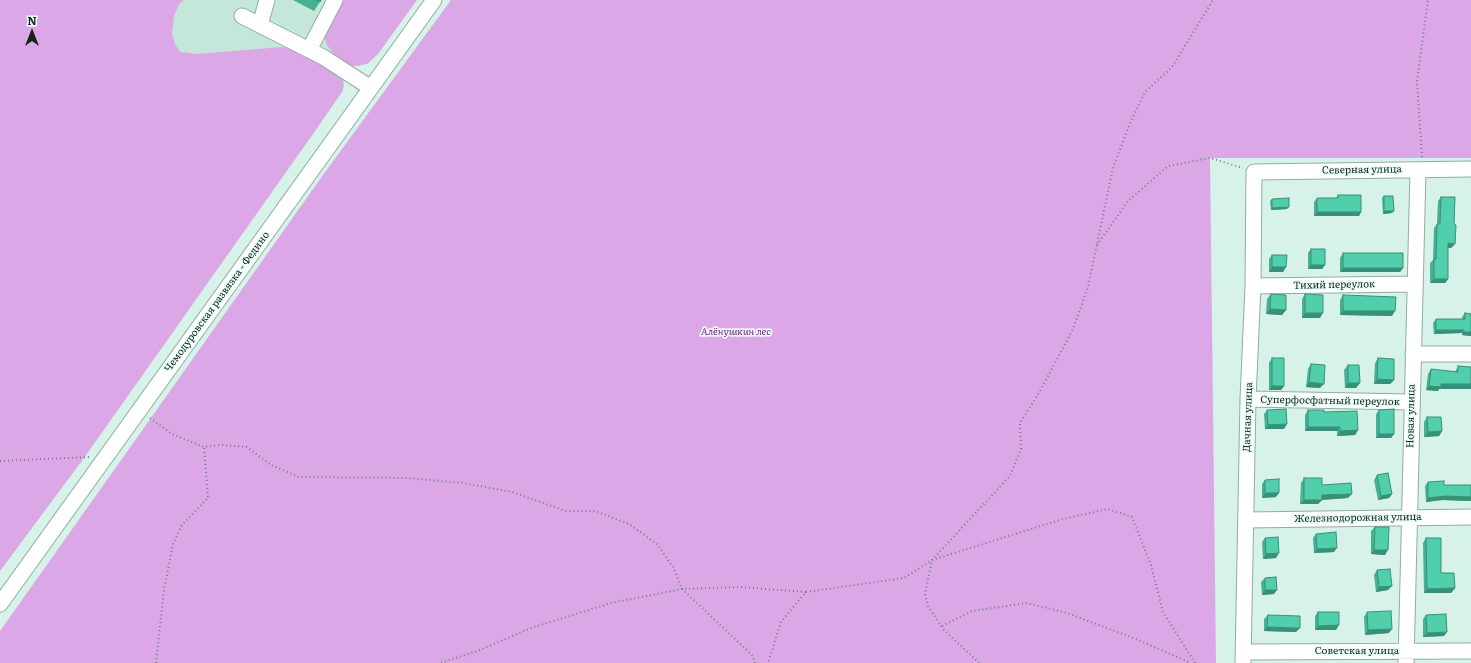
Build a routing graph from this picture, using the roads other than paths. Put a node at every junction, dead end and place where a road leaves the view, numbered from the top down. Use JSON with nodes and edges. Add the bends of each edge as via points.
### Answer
{"nodes":[{"id":1,"x":267,"y":0,"type":"edge"},
{"id":2,"x":335,"y":0,"type":"edge"},
{"id":3,"x":434,"y":0,"type":"edge"},
{"id":4,"x":242,"y":16,"type":"dead end"},
{"id":5,"x":260,"y":25,"type":"junction"},
{"id":6,"x":309,"y":50,"type":"junction"},
{"id":7,"x":371,"y":88,"type":"junction"},
{"id":8,"x":1471,"y":169,"type":"edge"},
{"id":9,"x":1418,"y":170,"type":"junction"},
{"id":10,"x":1254,"y":172,"type":"joint"},
{"id":11,"x":1415,"y":284,"type":"junction"},
{"id":12,"x":1253,"y":286,"type":"junction"},
{"id":13,"x":1413,"y":354,"type":"junction"},
{"id":14,"x":1471,"y":354,"type":"edge"},
{"id":15,"x":1248,"y":399,"type":"junction"},
{"id":16,"x":1411,"y":402,"type":"junction"},
{"id":17,"x":1471,"y":517,"type":"edge"},
{"id":18,"x":1409,"y":518,"type":"junction"},
{"id":19,"x":1246,"y":520,"type":"junction"},
{"id":20,"x":0,"y":604,"type":"edge"},
{"id":21,"x":1471,"y":651,"type":"edge"},
{"id":22,"x":1243,"y":657,"type":"edge"},
{"id":23,"x":1406,"y":657,"type":"edge"}],
"edges":[{"from":1,"to":5,"type":"street"},
{"from":2,"to":6,"type":"street"},
{"from":3,"to":7,"type":"street","name":"Чемодуровская развязка - Федино"},
{"from":4,"to":5,"type":"street"},
{"from":5,"to":6,"type":"street"},
{"from":6,"to":7,"type":"street"},
{"from":7,"to":20,"type":"street","name":"Чемодуровская развязка - Федино"},
{"from":8,"to":9,"type":"street","name":"Северная улица"},
{"from":9,"to":10,"type":"street","name":"Северная улица"},
{"from":9,"to":11,"type":"street","name":"Новая улица"},
{"from":10,"to":12,"type":"street","name":"Дачная улица"},
{"from":11,"to":12,"type":"street","name":"Тихий переулок"},
{"from":11,"to":13,"type":"street","name":"Новая улица"},
{"from":12,"to":15,"type":"street","name":"Дачная улица"},
{"from":13,"to":14,"type":"street"},
{"from":13,"to":16,"type":"street","name":"Новая улица"},
{"from":15,"to":16,"type":"street","name":"Суперфосфатный переулок"},
{"from":15,"to":19,"type":"street","name":"Дачная улица"},
{"from":16,"to":18,"type":"street","name":"Новая улица"},
{"from":17,"to":18,"type":"street","name":"Железнодорожная улица"},
{"from":18,"to":19,"type":"street","name":"Железнодорожная улица"},
{"from":18,"to":23,"type":"street","name":"Новая улица"},
{"from":19,"to":22,"type":"street","name":"Дачная улица"},
{"from":21,"to":23,"type":"street","name":"Советская улица"},
{"from":22,"to":23,"type":"street","name":"Советская улица"}]}
